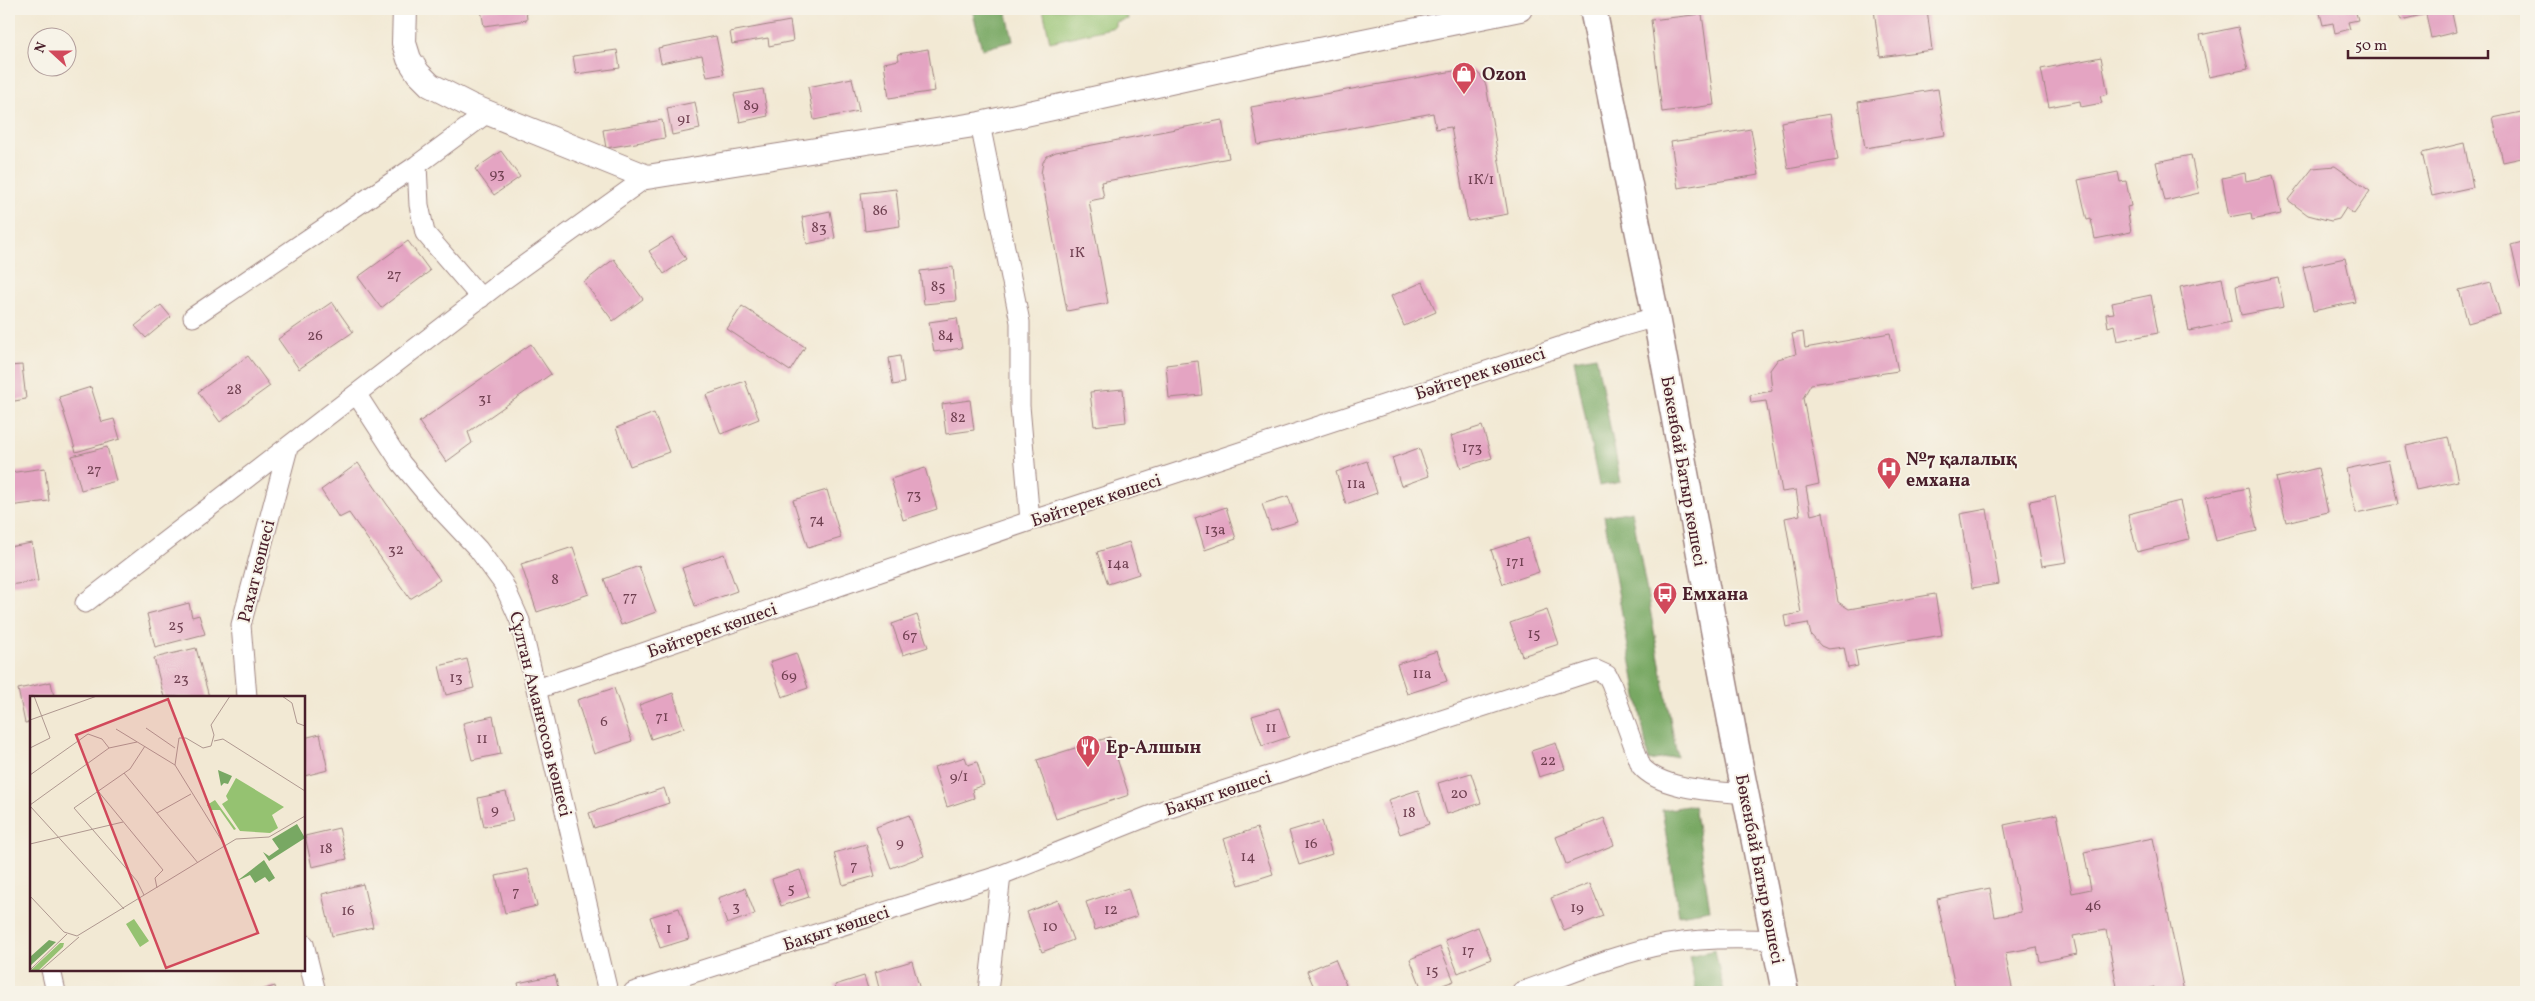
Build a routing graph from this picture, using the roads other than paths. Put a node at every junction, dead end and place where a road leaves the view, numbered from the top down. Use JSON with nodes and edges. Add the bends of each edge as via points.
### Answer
{"nodes":[{"id":1,"x":405,"y":9,"type":"edge"},
{"id":2,"x":1520,"y":9,"type":"edge"},
{"id":3,"x":1594,"y":9,"type":"edge"},
{"id":4,"x":487,"y":113,"type":"junction"},
{"id":5,"x":980,"y":124,"type":"junction"},
{"id":6,"x":417,"y":165,"type":"junction"},
{"id":7,"x":647,"y":177,"type":"junction"},
{"id":8,"x":480,"y":298,"type":"junction"},
{"id":9,"x":193,"y":317,"type":"dead end"},
{"id":10,"x":1656,"y":317,"type":"junction"},
{"id":11,"x":357,"y":395,"type":"junction"},
{"id":12,"x":288,"y":448,"type":"junction"},
{"id":13,"x":1030,"y":521,"type":"junction"},
{"id":14,"x":85,"y":603,"type":"dead end"},
{"id":15,"x":537,"y":689,"type":"junction"},
{"id":16,"x":247,"y":696,"type":"edge"},
{"id":17,"x":1746,"y":794,"type":"junction"},
{"id":18,"x":1001,"y":875,"type":"junction"},
{"id":19,"x":1774,"y":940,"type":"junction"},
{"id":20,"x":305,"y":948,"type":"edge"},
{"id":21,"x":51,"y":971,"type":"edge"},
{"id":22,"x":56,"y":992,"type":"edge"},
{"id":23,"x":316,"y":992,"type":"edge"},
{"id":24,"x":608,"y":992,"type":"edge"},
{"id":25,"x":633,"y":992,"type":"edge"},
{"id":26,"x":988,"y":992,"type":"edge"},
{"id":27,"x":1521,"y":992,"type":"edge"},
{"id":28,"x":1784,"y":992,"type":"edge"}],
"edges":[{"from":1,"to":4,"type":"street","via":[[404,43],[418,73],[443,93]]},
{"from":2,"to":5,"type":"street"},
{"from":3,"to":10,"type":"main road","name":"Бөкенбай Батыр көшесі"},
{"from":4,"to":6,"type":"street"},
{"from":4,"to":7,"type":"street"},
{"from":5,"to":7,"type":"street"},
{"from":5,"to":13,"type":"street","via":[[1020,322],[1020,406]]},
{"from":6,"to":8,"type":"street","via":[[419,205],[425,232]]},
{"from":6,"to":9,"type":"street"},
{"from":7,"to":8,"type":"street"},
{"from":8,"to":11,"type":"street"},
{"from":10,"to":13,"type":"street","name":"Бәйтерек көшесі"},
{"from":10,"to":17,"type":"main road","name":"Бөкенбай Батыр көшесі"},
{"from":11,"to":12,"type":"street"},
{"from":11,"to":15,"type":"street","name":"Сұлтан Аманғосов көшесі","via":[[401,463],[478,549],[503,583],[520,621]]},
{"from":12,"to":14,"type":"street"},
{"from":12,"to":16,"type":"street","name":"Рахат көшесі","via":[[241,625]]},
{"from":13,"to":15,"type":"street","name":"Бәйтерек көшесі"},
{"from":15,"to":24,"type":"street","name":"Сұлтан Аманғосов көшесі"},
{"from":17,"to":18,"type":"street","name":"Бақыт көшесі","via":[[1666,782],[1647,773],[1636,753],[1611,682],[1596,670],[1164,810]]},
{"from":17,"to":19,"type":"main road","name":"Бөкенбай Батыр көшесі"},
{"from":18,"to":25,"type":"street","name":"Бақыт көшесі"},
{"from":18,"to":26,"type":"street"},
{"from":19,"to":27,"type":"street","via":[[1734,938],[1667,944]]},
{"from":19,"to":28,"type":"main road","name":"Бөкенбай Батыр көшесі"},
{"from":20,"to":23,"type":"street"},
{"from":21,"to":22,"type":"street"}]}
